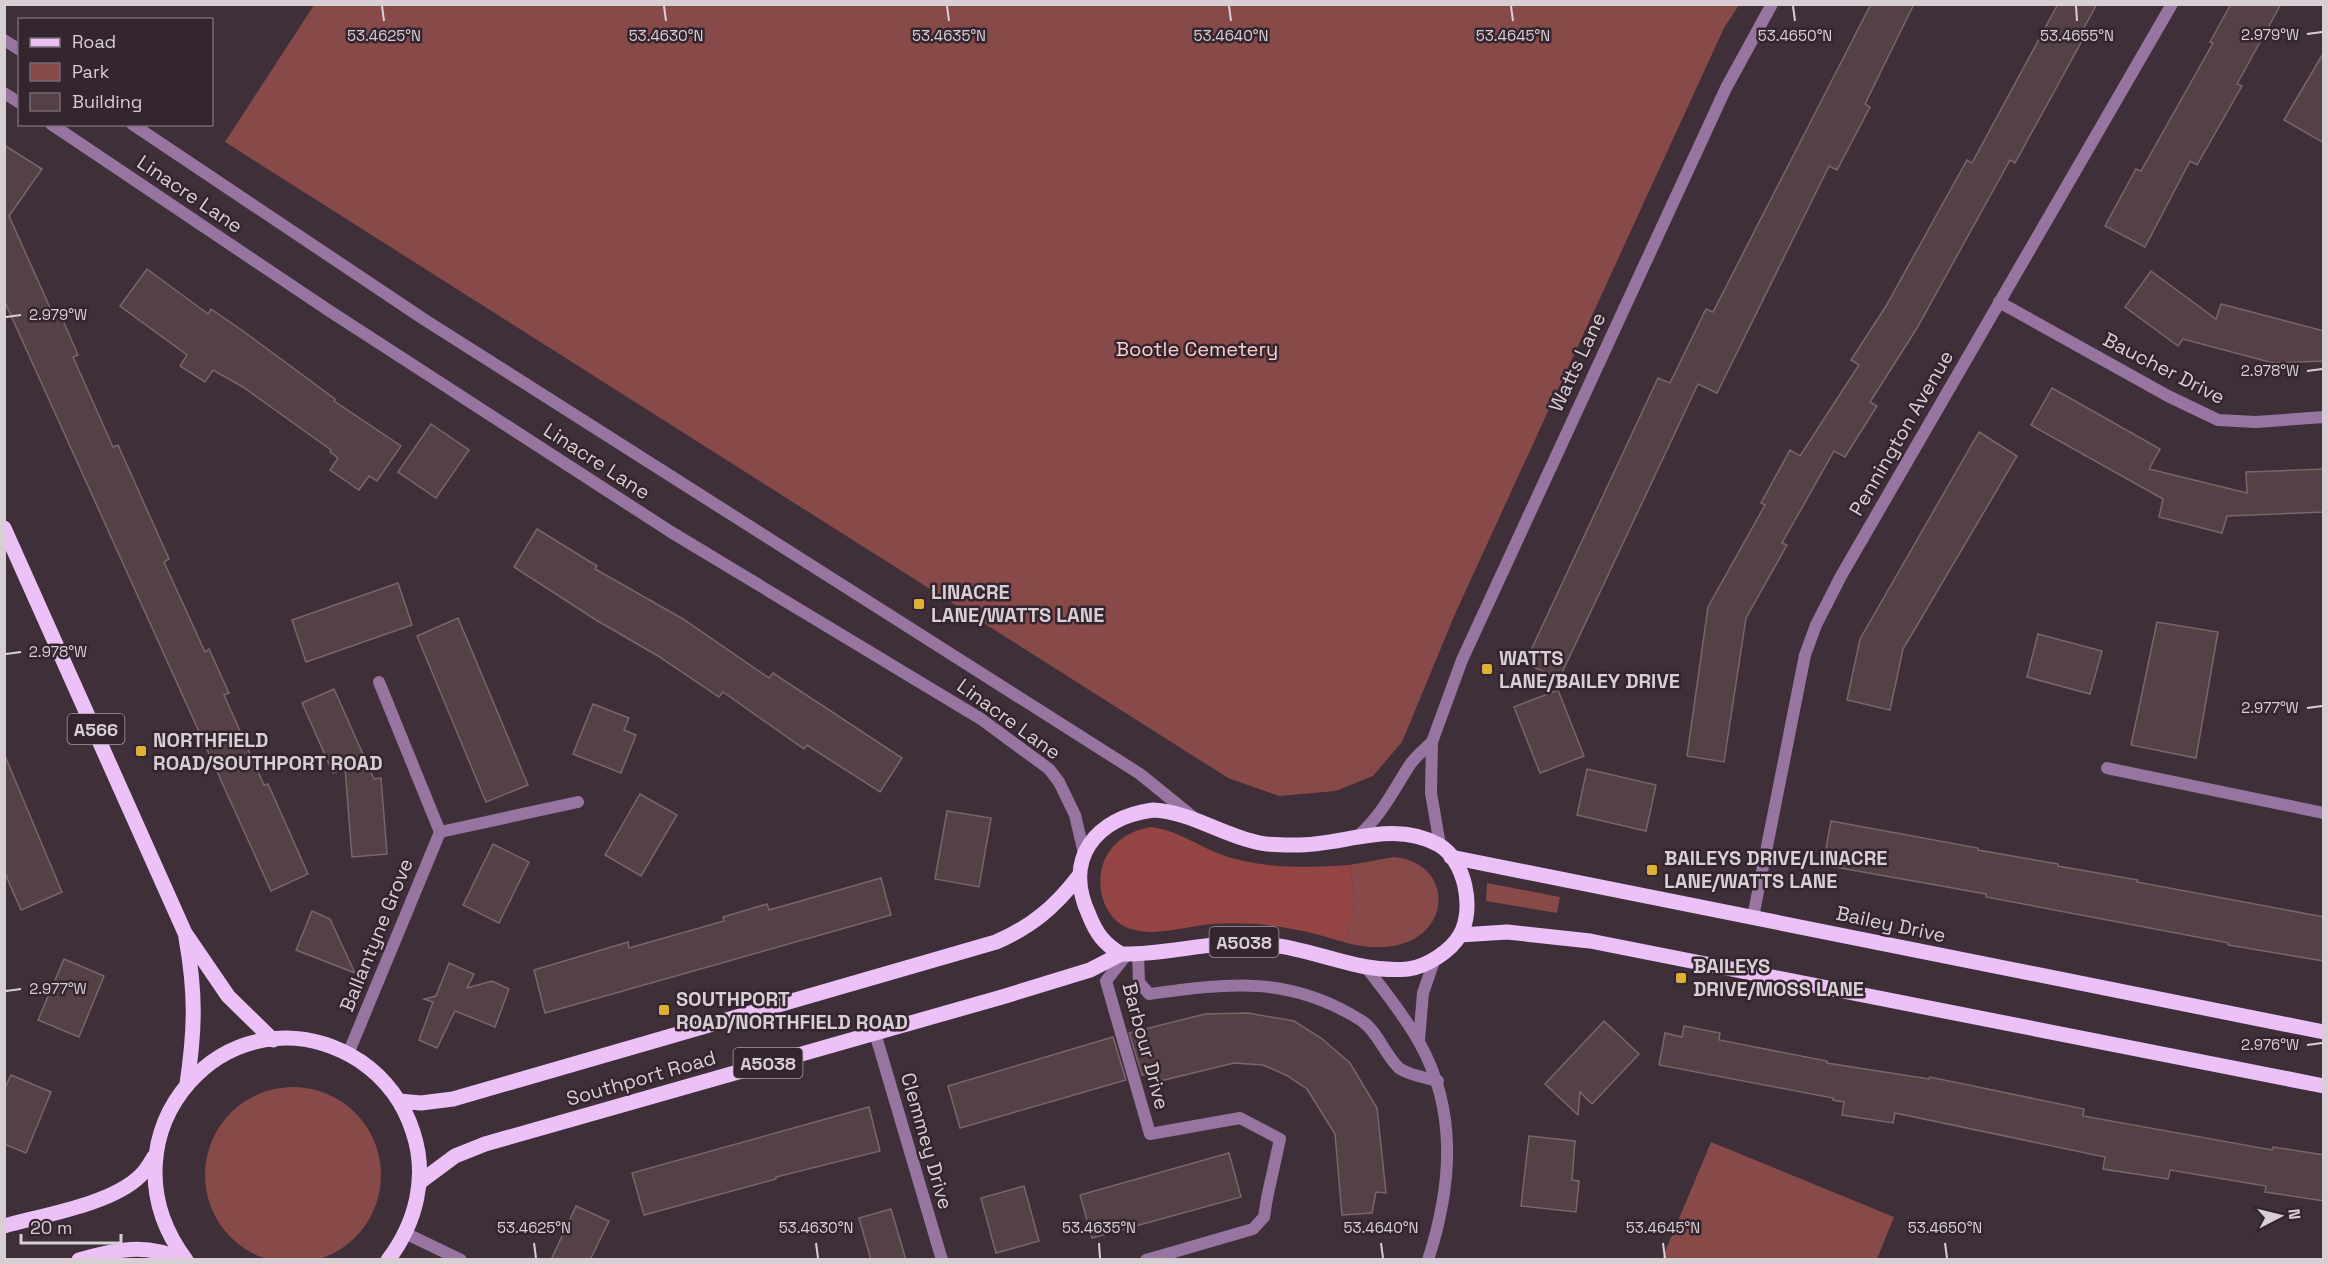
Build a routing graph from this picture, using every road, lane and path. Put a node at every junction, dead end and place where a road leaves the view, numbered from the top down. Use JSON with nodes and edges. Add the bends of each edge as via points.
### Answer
{"nodes":[{"id":1,"x":1772,"y":4,"type":"edge"},
{"id":2,"x":2172,"y":4,"type":"edge"},
{"id":3,"x":4,"y":40,"type":"edge"},
{"id":4,"x":18,"y":49,"type":"edge"},
{"id":5,"x":4,"y":93,"type":"edge"},
{"id":6,"x":18,"y":102,"type":"edge"},
{"id":7,"x":54,"y":126,"type":"edge"},
{"id":8,"x":135,"y":126,"type":"edge"},
{"id":9,"x":1999,"y":302,"type":"junction"},
{"id":10,"x":2324,"y":417,"type":"edge"},
{"id":11,"x":4,"y":528,"type":"edge"},
{"id":12,"x":379,"y":682,"type":"dead end"},
{"id":13,"x":1432,"y":742,"type":"junction"},
{"id":14,"x":2107,"y":768,"type":"dead end"},
{"id":15,"x":578,"y":802,"type":"dead end"},
{"id":16,"x":2324,"y":813,"type":"edge"},
{"id":17,"x":1194,"y":818,"type":"junction"},
{"id":18,"x":440,"y":832,"type":"junction"},
{"id":19,"x":1355,"y":839,"type":"junction"},
{"id":20,"x":1440,"y":845,"type":"junction"},
{"id":21,"x":1084,"y":854,"type":"junction"},
{"id":22,"x":1451,"y":857,"type":"junction"},
{"id":23,"x":1078,"y":877,"type":"junction"},
{"id":24,"x":1753,"y":917,"type":"junction"},
{"id":25,"x":185,"y":933,"type":"junction"},
{"id":26,"x":1460,"y":935,"type":"junction"},
{"id":27,"x":1128,"y":954,"type":"junction"},
{"id":28,"x":1435,"y":958,"type":"junction"},
{"id":29,"x":1366,"y":967,"type":"junction"},
{"id":30,"x":2324,"y":1032,"type":"edge"},
{"id":31,"x":875,"y":1033,"type":"junction"},
{"id":32,"x":273,"y":1040,"type":"junction"},
{"id":33,"x":1419,"y":1040,"type":"junction"},
{"id":34,"x":348,"y":1054,"type":"junction"},
{"id":35,"x":1438,"y":1081,"type":"junction"},
{"id":36,"x":187,"y":1084,"type":"junction"},
{"id":37,"x":2324,"y":1086,"type":"edge"},
{"id":38,"x":399,"y":1101,"type":"junction"},
{"id":39,"x":154,"y":1157,"type":"junction"},
{"id":40,"x":420,"y":1182,"type":"junction"},
{"id":41,"x":4,"y":1226,"type":"edge"},
{"id":42,"x":405,"y":1233,"type":"junction"},
{"id":43,"x":79,"y":1260,"type":"edge"},
{"id":44,"x":181,"y":1260,"type":"edge"},
{"id":45,"x":186,"y":1260,"type":"edge"},
{"id":46,"x":387,"y":1260,"type":"edge"},
{"id":47,"x":461,"y":1260,"type":"edge"},
{"id":48,"x":942,"y":1260,"type":"edge"},
{"id":49,"x":1146,"y":1260,"type":"edge"},
{"id":50,"x":1428,"y":1260,"type":"edge"}],
"edges":[{"from":1,"to":13,"type":"street","name":"Watts Lane","via":[[1726,88],[1622,310],[1462,660]]},
{"from":2,"to":9,"type":"street","name":"Pennington Avenue"},
{"from":3,"to":4,"type":"street"},
{"from":5,"to":6,"type":"street"},
{"from":7,"to":21,"type":"street","name":"Linacre Lane","via":[[328,310],[671,532],[981,719],[1049,769],[1059,782],[1075,815]]},
{"from":8,"to":17,"type":"street","name":"Linacre Lane","via":[[435,326],[1140,774]]},
{"from":9,"to":10,"type":"street","name":"Baucher Drive","via":[[2218,420],[2256,422]]},
{"from":9,"to":24,"type":"street","name":"Pennington Avenue","via":[[1816,626],[1805,655]]},
{"from":11,"to":25,"type":"main road","number":"A566"},
{"from":12,"to":18,"type":"street"},
{"from":13,"to":19,"type":"street","name":"Watts Lane","via":[[1410,764],[1375,822]]},
{"from":13,"to":20,"type":"street","name":"Watts Lane","via":[[1431,793]]},
{"from":14,"to":16,"type":"street"},
{"from":15,"to":18,"type":"street"},
{"from":17,"to":19,"type":"main road","via":[[1261,844]]},
{"from":17,"to":21,"type":"main road","via":[[1170,811],[1138,812],[1105,826]]},
{"from":18,"to":34,"type":"street","name":"Ballantyne Grove"},
{"from":19,"to":20,"type":"main road","via":[[1383,832],[1408,833]]},
{"from":20,"to":22,"type":"main road"},
{"from":21,"to":23,"type":"main road"},
{"from":22,"to":24,"type":"main road","name":"Bailey Drive"},
{"from":22,"to":26,"type":"main road","via":[[1466,889],[1466,913]]},
{"from":23,"to":27,"type":"main road","via":[[1082,901],[1097,934],[1108,946]]},
{"from":23,"to":38,"type":"main road","name":"Southport Road","via":[[1037,920],[996,942],[453,1099]]},
{"from":24,"to":30,"type":"main road","name":"Bailey Drive"},
{"from":25,"to":32,"type":"main road","number":"A566","via":[[228,996]]},
{"from":25,"to":36,"type":"main road","number":"A566","via":[[195,987],[194,1040]]},
{"from":26,"to":28,"type":"main road","number":"A5038"},
{"from":26,"to":37,"type":"main road","via":[[1507,932],[1590,941]]},
{"from":27,"to":29,"type":"main road","number":"A5038","via":[[1236,942],[1294,949]]},
{"from":27,"to":31,"type":"main road","name":"Southport Road","number":"A5038","via":[[1090,970]]},
{"from":27,"to":35,"type":"street","via":[[1139,982],[1149,994],[1224,984],[1280,988],[1311,997],[1364,1023],[1400,1069]]},
{"from":27,"to":49,"type":"street","name":"Barbour Drive","via":[[1107,981],[1150,1134],[1240,1118],[1280,1139],[1264,1217],[1253,1230]]},
{"from":28,"to":29,"type":"main road","number":"A5038","via":[[1408,969]]},
{"from":28,"to":33,"type":"street","via":[[1424,993]]},
{"from":29,"to":33,"type":"street"},
{"from":31,"to":40,"type":"main road","name":"Southport Road","number":"A5038","via":[[485,1144],[454,1156]]},
{"from":31,"to":48,"type":"street","name":"Clemmey Drive"},
{"from":32,"to":34,"type":"main road","via":[[324,1044]]},
{"from":32,"to":36,"type":"main road","via":[[241,1047],[212,1062]]},
{"from":33,"to":35,"type":"street"},
{"from":34,"to":38,"type":"main road","via":[[385,1082]]},
{"from":35,"to":50,"type":"street","via":[[1446,1113],[1448,1166],[1443,1204]]},
{"from":36,"to":39,"type":"main road","via":[[160,1130]]},
{"from":38,"to":40,"type":"main road","via":[[416,1140]]},
{"from":39,"to":41,"type":"main road","via":[[140,1176],[125,1187]]},
{"from":39,"to":45,"type":"main road","via":[[160,1215]]},
{"from":40,"to":42,"type":"main road"},
{"from":42,"to":46,"type":"main road"},
{"from":42,"to":47,"type":"street"},
{"from":43,"to":44,"type":"main road","via":[[102,1253],[149,1248]]}]}
